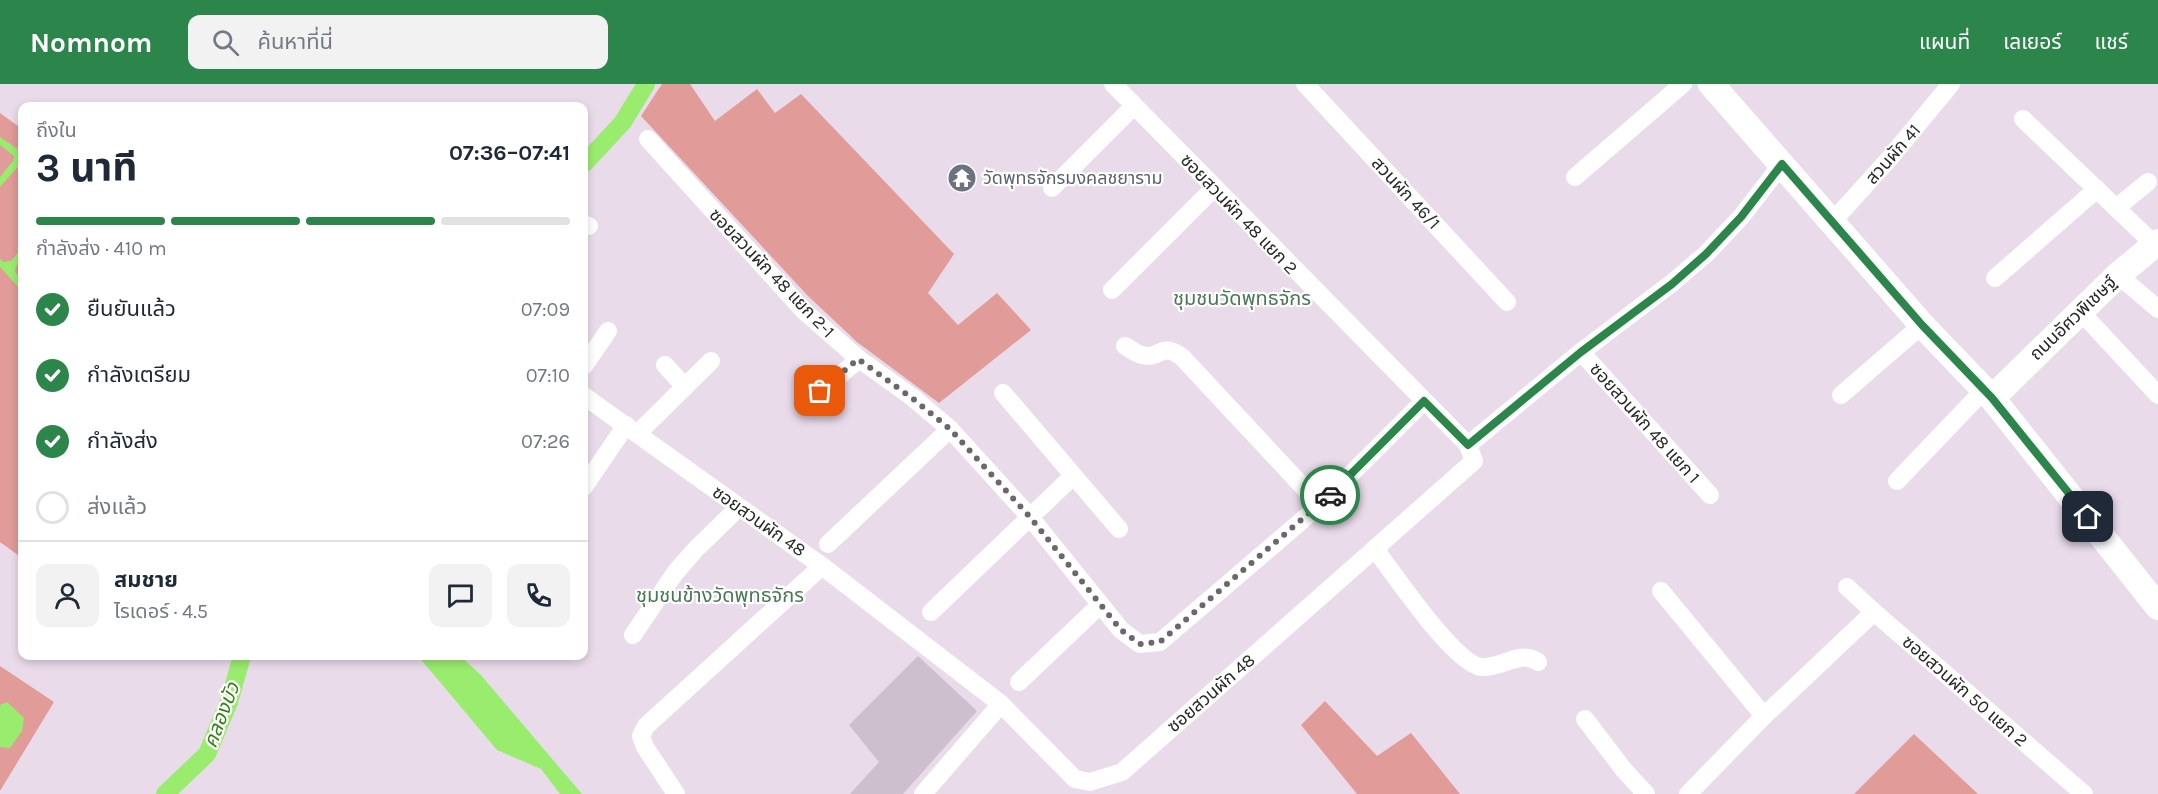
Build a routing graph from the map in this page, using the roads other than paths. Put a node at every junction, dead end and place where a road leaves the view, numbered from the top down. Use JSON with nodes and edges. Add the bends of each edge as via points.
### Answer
{"nodes":[{"id":1,"x":1113,"y":84,"type":"edge"},
{"id":2,"x":1305,"y":84,"type":"edge"},
{"id":3,"x":1683,"y":84,"type":"edge"},
{"id":4,"x":1711,"y":84,"type":"edge"},
{"id":5,"x":1951,"y":84,"type":"edge"},
{"id":6,"x":1134,"y":106,"type":"junction"},
{"id":7,"x":2024,"y":119,"type":"dead end"},
{"id":8,"x":648,"y":139,"type":"dead end"},
{"id":9,"x":1782,"y":164,"type":"junction"},
{"id":10,"x":1575,"y":177,"type":"dead end"},
{"id":11,"x":2148,"y":182,"type":"dead end"},
{"id":12,"x":1052,"y":188,"type":"dead end"},
{"id":13,"x":1214,"y":188,"type":"junction"},
{"id":14,"x":2097,"y":189,"type":"junction"},
{"id":15,"x":2116,"y":208,"type":"junction"},
{"id":16,"x":1832,"y":222,"type":"junction"},
{"id":17,"x":2156,"y":244,"type":"edge"},
{"id":18,"x":2118,"y":275,"type":"junction"},
{"id":19,"x":1995,"y":278,"type":"dead end"},
{"id":20,"x":1112,"y":290,"type":"dead end"},
{"id":21,"x":1507,"y":302,"type":"dead end"},
{"id":22,"x":2158,"y":309,"type":"edge"},
{"id":23,"x":2080,"y":311,"type":"junction"},
{"id":24,"x":1922,"y":325,"type":"junction"},
{"id":25,"x":608,"y":331,"type":"dead end"},
{"id":26,"x":1125,"y":346,"type":"dead end"},
{"id":27,"x":1581,"y":352,"type":"junction"},
{"id":28,"x":588,"y":358,"type":"edge"},
{"id":29,"x":858,"y":359,"type":"junction"},
{"id":30,"x":711,"y":361,"type":"dead end"},
{"id":31,"x":665,"y":365,"type":"dead end"},
{"id":32,"x":685,"y":387,"type":"junction"},
{"id":33,"x":1003,"y":393,"type":"dead end"},
{"id":34,"x":1988,"y":394,"type":"junction"},
{"id":35,"x":1840,"y":395,"type":"dead end"},
{"id":36,"x":2158,"y":395,"type":"edge"},
{"id":37,"x":588,"y":399,"type":"edge"},
{"id":38,"x":1424,"y":401,"type":"junction"},
{"id":39,"x":804,"y":406,"type":"dead end"},
{"id":40,"x":632,"y":429,"type":"junction"},
{"id":41,"x":950,"y":429,"type":"junction"},
{"id":42,"x":1468,"y":445,"type":"junction"},
{"id":43,"x":1073,"y":476,"type":"junction"},
{"id":44,"x":1897,"y":481,"type":"dead end"},
{"id":45,"x":588,"y":482,"type":"edge"},
{"id":46,"x":1710,"y":495,"type":"dead end"},
{"id":47,"x":1320,"y":505,"type":"junction"},
{"id":48,"x":738,"y":508,"type":"junction"},
{"id":49,"x":1030,"y":517,"type":"junction"},
{"id":50,"x":1119,"y":529,"type":"dead end"},
{"id":51,"x":828,"y":544,"type":"dead end"},
{"id":52,"x":1375,"y":549,"type":"junction"},
{"id":53,"x":822,"y":566,"type":"junction"},
{"id":54,"x":1847,"y":587,"type":"dead end"},
{"id":55,"x":1661,"y":591,"type":"dead end"},
{"id":56,"x":1100,"y":605,"type":"junction"},
{"id":57,"x":2158,"y":607,"type":"edge"},
{"id":58,"x":931,"y":612,"type":"dead end"},
{"id":59,"x":1874,"y":612,"type":"junction"},
{"id":60,"x":633,"y":635,"type":"dead end"},
{"id":61,"x":1538,"y":662,"type":"dead end"},
{"id":62,"x":1018,"y":682,"type":"dead end"},
{"id":63,"x":1000,"y":704,"type":"junction"},
{"id":64,"x":1764,"y":716,"type":"junction"},
{"id":65,"x":1585,"y":719,"type":"dead end"},
{"id":66,"x":1084,"y":788,"type":"edge"},
{"id":67,"x":676,"y":794,"type":"edge"},
{"id":68,"x":922,"y":794,"type":"edge"},
{"id":69,"x":1646,"y":794,"type":"edge"},
{"id":70,"x":1688,"y":794,"type":"edge"},
{"id":71,"x":2084,"y":794,"type":"edge"}],
"edges":[{"from":1,"to":6,"type":"street","name":"ซอยสวนผัก 48 แยก 2"},
{"from":2,"to":21,"type":"street","name":"สวนผัก 46/1"},
{"from":3,"to":10,"type":"street"},
{"from":4,"to":9,"type":"street"},
{"from":5,"to":16,"type":"street","name":"สวนผัก 41"},
{"from":6,"to":12,"type":"street"},
{"from":6,"to":13,"type":"street","name":"ซอยสวนผัก 48 แยก 2"},
{"from":7,"to":14,"type":"street"},
{"from":8,"to":29,"type":"street","name":"ซอยสวนผัก 48 แยก 2-1","via":[[804,311]]},
{"from":9,"to":16,"type":"street"},
{"from":9,"to":27,"type":"street","via":[[1706,254]]},
{"from":11,"to":15,"type":"street"},
{"from":13,"to":20,"type":"street"},
{"from":13,"to":38,"type":"street","name":"ซอยสวนผัก 48 แยก 2"},
{"from":14,"to":15,"type":"street"},
{"from":14,"to":19,"type":"street"},
{"from":15,"to":17,"type":"street"},
{"from":16,"to":24,"type":"street"},
{"from":17,"to":18,"type":"street","name":"ถนนอัศวพิเชษฐ์"},
{"from":18,"to":22,"type":"street"},
{"from":18,"to":23,"type":"street","name":"ถนนอัศวพิเชษฐ์"},
{"from":23,"to":34,"type":"street","name":"ถนนอัศวพิเชษฐ์"},
{"from":23,"to":36,"type":"street"},
{"from":24,"to":34,"type":"street"},
{"from":24,"to":35,"type":"street"},
{"from":25,"to":28,"type":"street"},
{"from":26,"to":47,"type":"street","via":[[1140,355],[1152,356],[1166,349],[1182,357]]},
{"from":27,"to":42,"type":"street"},
{"from":27,"to":46,"type":"street","name":"ซอยสวนผัก 48 แยก 1"},
{"from":29,"to":39,"type":"street"},
{"from":29,"to":41,"type":"street","name":"ซอยสวนผัก 48 แยก 2-1"},
{"from":30,"to":32,"type":"street"},
{"from":31,"to":32,"type":"street"},
{"from":32,"to":40,"type":"street"},
{"from":33,"to":43,"type":"street"},
{"from":34,"to":44,"type":"street"},
{"from":34,"to":57,"type":"street"},
{"from":37,"to":40,"type":"street","name":"ซอยสวนผัก 48"},
{"from":38,"to":42,"type":"street","name":"ซอยสวนผัก 48 แยก 2"},
{"from":38,"to":47,"type":"street","name":"ซอยสวนผัก 48 แยก 2-1"},
{"from":40,"to":45,"type":"street"},
{"from":40,"to":48,"type":"street","name":"ซอยสวนผัก 48"},
{"from":41,"to":49,"type":"street","name":"ซอยสวนผัก 48 แยก 2-1"},
{"from":41,"to":51,"type":"street"},
{"from":42,"to":52,"type":"street","name":"ซอยสวนผัก 48","via":[[1474,461]]},
{"from":43,"to":49,"type":"street"},
{"from":43,"to":50,"type":"street"},
{"from":47,"to":56,"type":"street","name":"ซอยสวนผัก 48 แยก 2-1","via":[[1160,642],[1140,644],[1121,630]]},
{"from":48,"to":53,"type":"street","name":"ซอยสวนผัก 48"},
{"from":48,"to":60,"type":"street","via":[[675,573]]},
{"from":49,"to":56,"type":"street","name":"ซอยสวนผัก 48 แยก 2-1"},
{"from":49,"to":58,"type":"street"},
{"from":52,"to":61,"type":"street","via":[[1448,645],[1472,665],[1498,665],[1524,657]]},
{"from":52,"to":66,"type":"street","name":"ซอยสวนผัก 48","via":[[1122,772]]},
{"from":53,"to":63,"type":"street","name":"ซอยสวนผัก 48"},
{"from":53,"to":67,"type":"street","via":[[646,726],[641,736],[645,747]]},
{"from":54,"to":59,"type":"street","name":"ซอยสวนผัก 50 แยก 2"},
{"from":55,"to":64,"type":"street"},
{"from":56,"to":62,"type":"street"},
{"from":59,"to":64,"type":"street"},
{"from":59,"to":71,"type":"street","name":"ซอยสวนผัก 50 แยก 2"},
{"from":63,"to":66,"type":"street","name":"ซอยสวนผัก 48"},
{"from":63,"to":68,"type":"street"},
{"from":64,"to":70,"type":"street"},
{"from":65,"to":69,"type":"street"}]}
